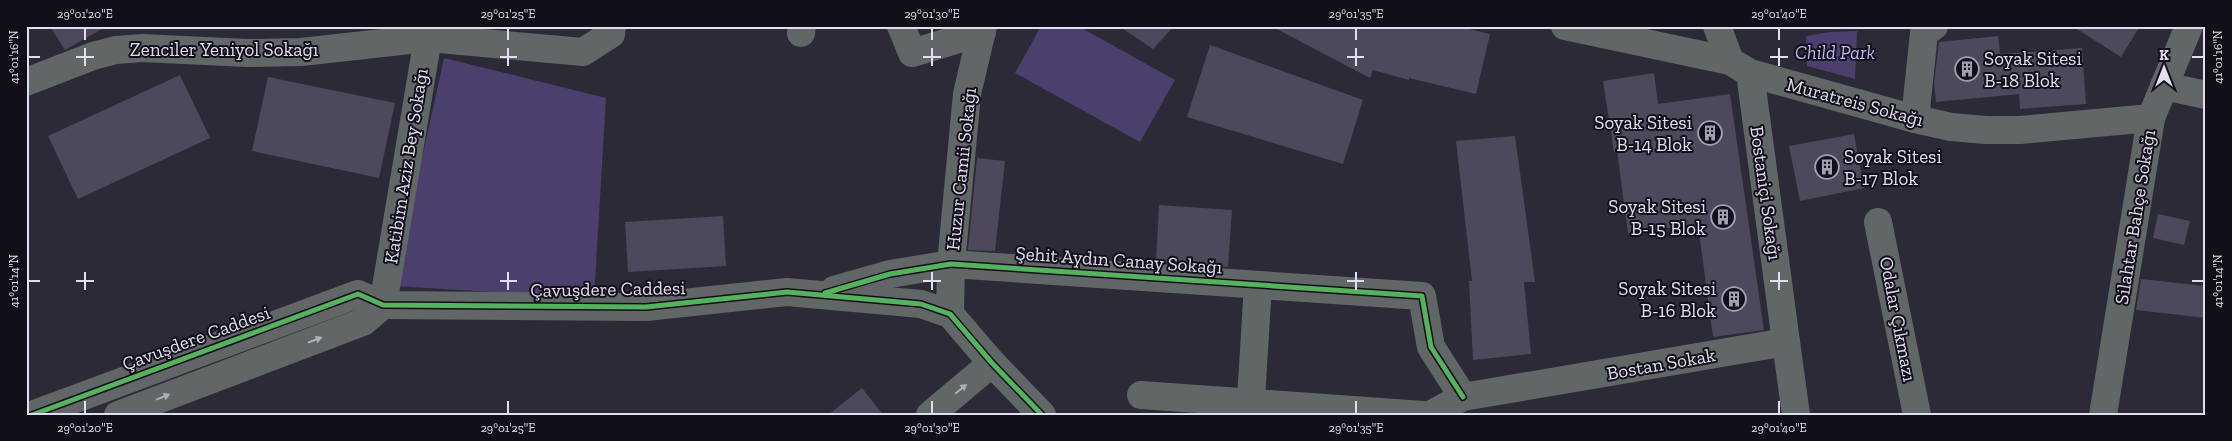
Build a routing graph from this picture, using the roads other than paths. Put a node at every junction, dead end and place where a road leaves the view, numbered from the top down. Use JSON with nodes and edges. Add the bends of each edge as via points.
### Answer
{"nodes":[{"id":1,"x":612,"y":26,"type":"edge"},
{"id":2,"x":901,"y":26,"type":"edge"},
{"id":3,"x":1566,"y":26,"type":"edge"},
{"id":4,"x":1716,"y":26,"type":"edge"},
{"id":5,"x":1934,"y":26,"type":"edge"},
{"id":6,"x":2189,"y":26,"type":"edge"},
{"id":7,"x":983,"y":29,"type":"edge"},
{"id":8,"x":429,"y":32,"type":"edge"},
{"id":9,"x":169,"y":37,"type":"edge"},
{"id":10,"x":1740,"y":67,"type":"junction"},
{"id":11,"x":26,"y":82,"type":"edge"},
{"id":12,"x":2164,"y":86,"type":"junction"},
{"id":13,"x":2206,"y":95,"type":"edge"},
{"id":14,"x":2151,"y":118,"type":"junction"},
{"id":15,"x":1915,"y":119,"type":"junction"},
{"id":16,"x":1878,"y":222,"type":"dead end"},
{"id":17,"x":951,"y":264,"type":"junction"},
{"id":18,"x":1258,"y":285,"type":"junction"},
{"id":19,"x":818,"y":295,"type":"junction"},
{"id":20,"x":383,"y":305,"type":"junction"},
{"id":21,"x":950,"y":314,"type":"junction"},
{"id":22,"x":1786,"y":342,"type":"junction"},
{"id":23,"x":992,"y":363,"type":"junction"},
{"id":24,"x":1141,"y":396,"type":"dead end"},
{"id":25,"x":1463,"y":397,"type":"junction"},
{"id":26,"x":1250,"y":409,"type":"edge"},
{"id":27,"x":42,"y":413,"type":"edge"},
{"id":28,"x":118,"y":415,"type":"edge"},
{"id":29,"x":930,"y":415,"type":"edge"},
{"id":30,"x":1042,"y":415,"type":"edge"},
{"id":31,"x":1423,"y":415,"type":"edge"},
{"id":32,"x":1430,"y":415,"type":"edge"},
{"id":33,"x":1796,"y":415,"type":"edge"},
{"id":34,"x":1917,"y":415,"type":"edge"},
{"id":35,"x":2103,"y":415,"type":"edge"}],
"edges":[{"from":1,"to":8,"type":"street","name":"Zenciler Yeniyol Sokağı","via":[[611,34],[583,52]]},
{"from":2,"to":7,"type":"street","via":[[912,53]]},
{"from":3,"to":10,"type":"street","name":"Muratreis Sokağı"},
{"from":4,"to":10,"type":"street","name":"Bostaniçi Sokağı"},
{"from":5,"to":15,"type":"street","via":[[1924,33]]},
{"from":6,"to":12,"type":"street","name":"Silahtar Bahçe Sokağı"},
{"from":7,"to":17,"type":"street","name":"Huzur Camii Sokağı","via":[[967,94]]},
{"from":8,"to":9,"type":"street","name":"Zenciler Yeniyol Sokağı","via":[[301,52],[248,53]]},
{"from":8,"to":20,"type":"street","name":"Katibim Aziz Bey Sokağı"},
{"from":9,"to":11,"type":"street","name":"Zenciler Yeniyol Sokağı","via":[[93,56]]},
{"from":10,"to":15,"type":"street","name":"Muratreis Sokağı"},
{"from":10,"to":22,"type":"street","name":"Bostaniçi Sokağı"},
{"from":12,"to":13,"type":"street"},
{"from":12,"to":14,"type":"street","name":"Silahtar Bahçe Sokağı"},
{"from":14,"to":15,"type":"street","name":"Muratreis Sokağı","via":[[2020,130],[1986,130]]},
{"from":14,"to":35,"type":"street","name":"Silahtar Bahçe Sokağı"},
{"from":16,"to":34,"type":"street","name":"Odalar Çıkmazı"},
{"from":17,"to":18,"type":"street","name":"Şehit Aydın Canay Sokağı"},
{"from":17,"to":19,"type":"street","name":"Şehit Aydın Canay Sokağı","via":[[890,274]]},
{"from":17,"to":21,"type":"street","name":"Huzur Camii Sokağı"},
{"from":18,"to":25,"type":"street","name":"Şehit Aydın Canay Sokağı","via":[[1422,296],[1431,347]]},
{"from":18,"to":26,"type":"street"},
{"from":19,"to":20,"type":"street","name":"Çavuşdere Caddesi","via":[[788,292],[646,307]]},
{"from":19,"to":21,"type":"street","name":"Çavuşdere Caddesi","via":[[921,304]]},
{"from":20,"to":27,"type":"street","name":"Çavuşdere Caddesi","via":[[358,294]]},
{"from":28,"to":20,"type":"street","one_way":true,"via":[[363,322]]},
{"from":21,"to":23,"type":"street"},
{"from":22,"to":25,"type":"street","name":"Bostan Sokak"},
{"from":22,"to":33,"type":"street"},
{"from":29,"to":23,"type":"street","one_way":true},
{"from":23,"to":30,"type":"street"},
{"from":24,"to":26,"type":"street"},
{"from":25,"to":32,"type":"street","name":"Bostan Sokak"},
{"from":26,"to":31,"type":"street"}]}
